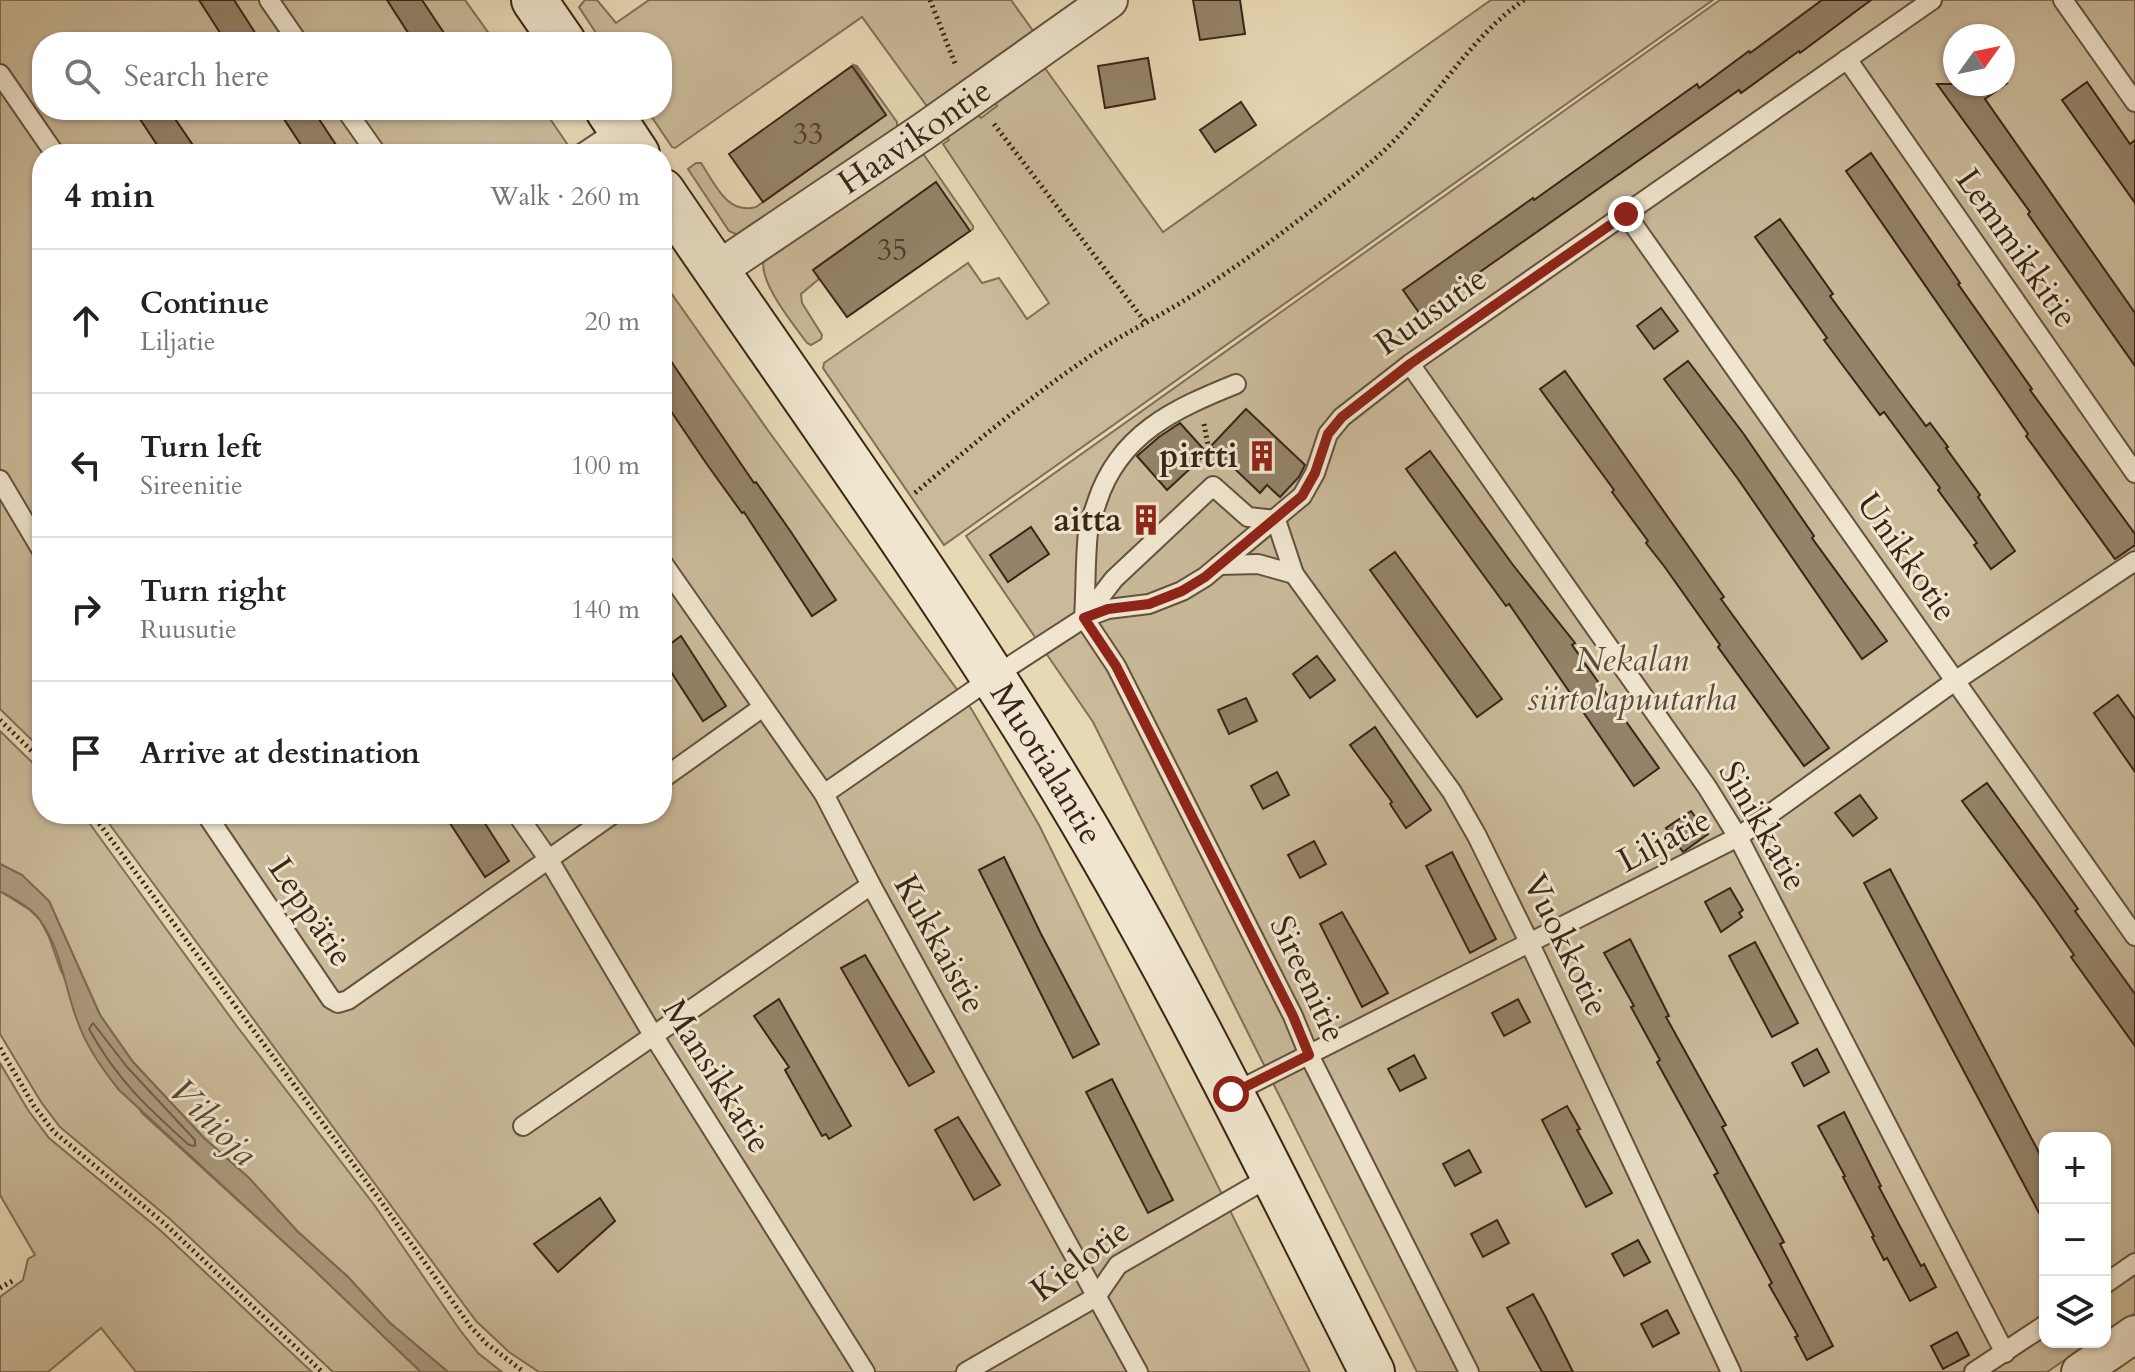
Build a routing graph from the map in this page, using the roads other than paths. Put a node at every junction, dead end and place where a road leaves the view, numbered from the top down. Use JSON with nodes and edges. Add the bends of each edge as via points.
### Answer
{"nodes":[{"id":1,"x":269,"y":0,"type":"edge"},
{"id":2,"x":534,"y":0,"type":"edge"},
{"id":3,"x":1109,"y":0,"type":"edge"},
{"id":4,"x":1932,"y":0,"type":"edge"},
{"id":5,"x":2063,"y":0,"type":"edge"},
{"id":6,"x":291,"y":32,"type":"edge"},
{"id":7,"x":556,"y":32,"type":"edge"},
{"id":8,"x":1847,"y":59,"type":"junction"},
{"id":9,"x":0,"y":74,"type":"edge"},
{"id":10,"x":2135,"y":102,"type":"edge"},
{"id":11,"x":353,"y":120,"type":"edge"},
{"id":12,"x":622,"y":131,"type":"edge"},
{"id":13,"x":48,"y":144,"type":"edge"},
{"id":14,"x":370,"y":144,"type":"edge"},
{"id":15,"x":599,"y":144,"type":"edge"},
{"id":16,"x":672,"y":206,"type":"edge"},
{"id":17,"x":1626,"y":214,"type":"junction"},
{"id":18,"x":716,"y":271,"type":"junction"},
{"id":19,"x":1410,"y":364,"type":"junction"},
{"id":20,"x":1236,"y":384,"type":"dead end"},
{"id":21,"x":2135,"y":473,"type":"edge"},
{"id":22,"x":0,"y":480,"type":"edge"},
{"id":23,"x":1276,"y":520,"type":"junction"},
{"id":24,"x":32,"y":521,"type":"edge"},
{"id":25,"x":2135,"y":561,"type":"edge"},
{"id":26,"x":1220,"y":565,"type":"junction"},
{"id":27,"x":1294,"y":574,"type":"junction"},
{"id":28,"x":672,"y":576,"type":"edge"},
{"id":29,"x":1084,"y":618,"type":"junction"},
{"id":30,"x":993,"y":677,"type":"junction"},
{"id":31,"x":1955,"y":681,"type":"junction"},
{"id":32,"x":763,"y":707,"type":"junction"},
{"id":33,"x":672,"y":772,"type":"edge"},
{"id":34,"x":824,"y":794,"type":"junction"},
{"id":35,"x":213,"y":824,"type":"edge"},
{"id":36,"x":524,"y":824,"type":"edge"},
{"id":37,"x":599,"y":824,"type":"edge"},
{"id":38,"x":1738,"y":837,"type":"junction"},
{"id":39,"x":549,"y":860,"type":"junction"},
{"id":40,"x":871,"y":885,"type":"junction"},
{"id":41,"x":2135,"y":936,"type":"edge"},
{"id":42,"x":1530,"y":944,"type":"junction"},
{"id":43,"x":653,"y":1035,"type":"junction"},
{"id":44,"x":1309,"y":1055,"type":"junction"},
{"id":45,"x":1231,"y":1094,"type":"junction"},
{"id":46,"x":523,"y":1126,"type":"dead end"},
{"id":47,"x":1273,"y":1175,"type":"junction"},
{"id":48,"x":2135,"y":1263,"type":"edge"},
{"id":49,"x":2111,"y":1280,"type":"edge"},
{"id":50,"x":1096,"y":1297,"type":"junction"},
{"id":51,"x":2039,"y":1329,"type":"edge"},
{"id":52,"x":2135,"y":1334,"type":"edge"},
{"id":53,"x":2005,"y":1353,"type":"junction"},
{"id":54,"x":865,"y":1372,"type":"edge"},
{"id":55,"x":966,"y":1372,"type":"edge"},
{"id":56,"x":1138,"y":1372,"type":"edge"},
{"id":57,"x":1372,"y":1372,"type":"edge"},
{"id":58,"x":1469,"y":1372,"type":"edge"},
{"id":59,"x":1731,"y":1372,"type":"edge"},
{"id":60,"x":1974,"y":1372,"type":"edge"},
{"id":61,"x":2080,"y":1372,"type":"edge"}],
"edges":[{"from":1,"to":6,"type":"lane"},
{"from":2,"to":7,"type":"street"},
{"from":3,"to":18,"type":"street","name":"Haavikontie"},
{"from":4,"to":8,"type":"lane","name":"Ruusutie"},
{"from":5,"to":10,"type":"lane"},
{"from":8,"to":17,"type":"lane","name":"Ruusutie"},
{"from":8,"to":21,"type":"lane","name":"Lemmikkitie"},
{"from":9,"to":13,"type":"lane"},
{"from":11,"to":14,"type":"lane"},
{"from":12,"to":15,"type":"lane"},
{"from":16,"to":18,"type":"street","name":"Muotialantie"},
{"from":17,"to":19,"type":"lane","name":"Ruusutie"},
{"from":17,"to":31,"type":"lane","name":"Unikkotie"},
{"from":18,"to":30,"type":"street","name":"Muotialantie"},
{"from":19,"to":23,"type":"lane","name":"Ruusutie","via":[[1342,417],[1328,434],[1302,496]]},
{"from":19,"to":38,"type":"lane","name":"Sinikkatie"},
{"from":20,"to":29,"type":"lane","via":[[1147,428],[1104,481],[1088,528]]},
{"from":22,"to":24,"type":"lane"},
{"from":23,"to":26,"type":"lane","name":"Ruusutie"},
{"from":23,"to":27,"type":"lane","name":"Vuokkotie"},
{"from":23,"to":29,"type":"lane","via":[[1248,517],[1213,486],[1114,579]]},
{"from":25,"to":31,"type":"lane","name":"Liljatie"},
{"from":26,"to":27,"type":"lane","via":[[1258,564]]},
{"from":26,"to":29,"type":"lane","name":"Ruusutie","via":[[1182,591],[1149,604]]},
{"from":27,"to":42,"type":"lane","name":"Vuokkotie","via":[[1452,792]]},
{"from":28,"to":32,"type":"lane","name":"Kukkaistie"},
{"from":29,"to":30,"type":"lane","name":"Ruusutie"},
{"from":29,"to":44,"type":"lane","name":"Sireenitie","via":[[1116,666]]},
{"from":30,"to":34,"type":"lane","name":"Ruusutie"},
{"from":30,"to":45,"type":"street","name":"Muotialantie","via":[[1107,863]]},
{"from":31,"to":38,"type":"lane","name":"Liljatie"},
{"from":31,"to":41,"type":"lane","name":"Unikkotie"},
{"from":32,"to":33,"type":"lane"},
{"from":32,"to":34,"type":"lane","name":"Kukkaistie"},
{"from":34,"to":40,"type":"lane","name":"Kukkaistie"},
{"from":35,"to":39,"type":"lane","name":"Leppätie","via":[[338,1003]]},
{"from":36,"to":39,"type":"lane","name":"Mansikkatie"},
{"from":37,"to":39,"type":"lane"},
{"from":38,"to":42,"type":"lane","name":"Liljatie"},
{"from":38,"to":53,"type":"lane","name":"Sinikkatie"},
{"from":39,"to":43,"type":"lane","name":"Mansikkatie"},
{"from":40,"to":43,"type":"lane"},
{"from":40,"to":50,"type":"lane","name":"Kukkaistie"},
{"from":42,"to":44,"type":"lane","name":"Liljatie"},
{"from":42,"to":59,"type":"lane","name":"Vuokkotie"},
{"from":43,"to":46,"type":"lane"},
{"from":43,"to":54,"type":"lane","name":"Mansikkatie"},
{"from":44,"to":45,"type":"lane","name":"Liljatie"},
{"from":44,"to":58,"type":"lane","name":"Sireenitie"},
{"from":45,"to":47,"type":"street","name":"Muotialantie"},
{"from":47,"to":50,"type":"lane","name":"Kielotie","via":[[1118,1265]]},
{"from":47,"to":57,"type":"street","name":"Muotialantie"},
{"from":48,"to":49,"type":"lane"},
{"from":50,"to":55,"type":"lane","name":"Kielotie"},
{"from":50,"to":56,"type":"lane","name":"Kukkaistie"},
{"from":51,"to":53,"type":"lane"},
{"from":52,"to":61,"type":"street"},
{"from":53,"to":60,"type":"lane"}]}
